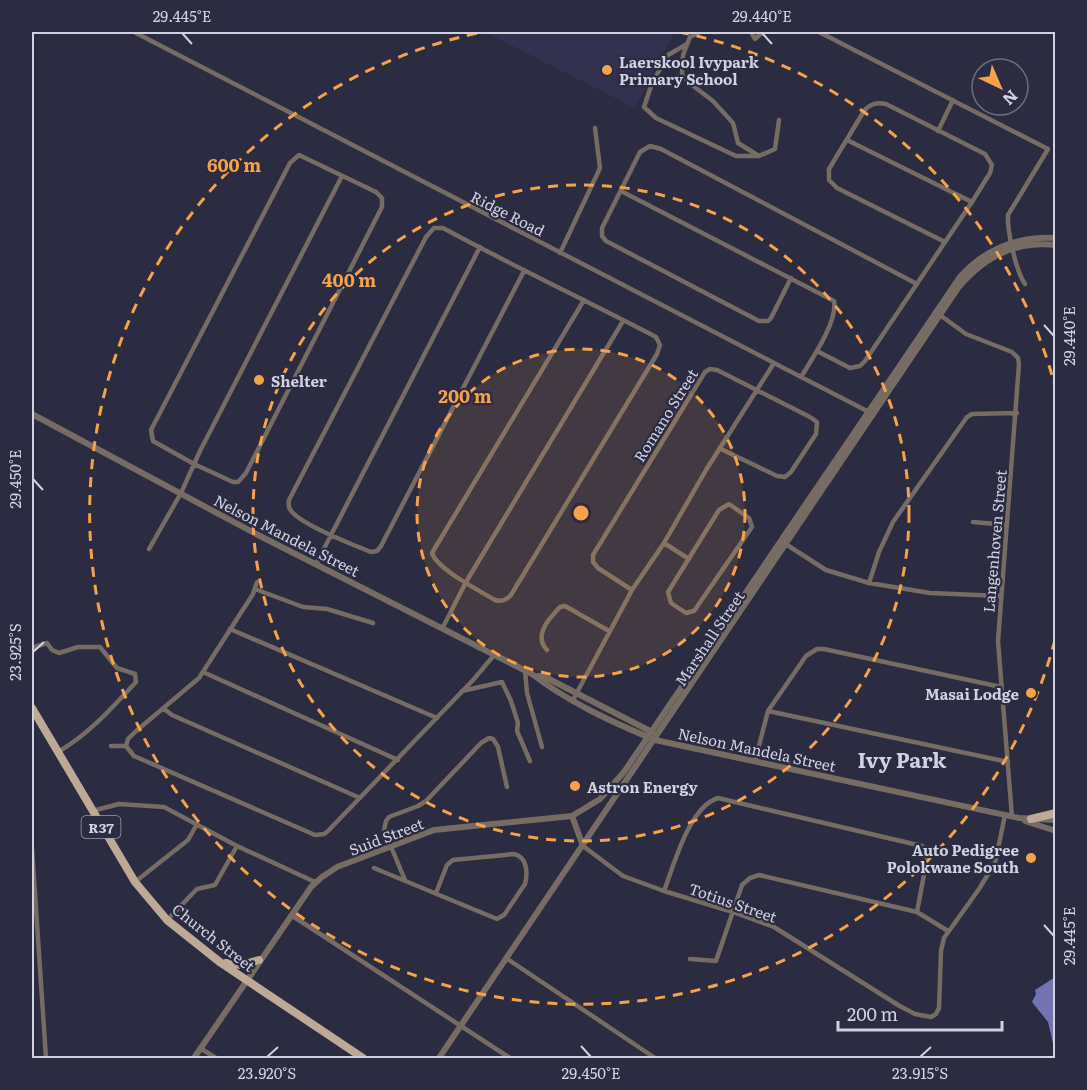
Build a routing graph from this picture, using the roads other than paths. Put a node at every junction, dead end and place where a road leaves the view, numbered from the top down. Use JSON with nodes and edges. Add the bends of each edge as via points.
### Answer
{"nodes":[{"id":1,"x":134,"y":32,"type":"edge"},
{"id":2,"x":700,"y":32,"type":"edge"},
{"id":3,"x":751,"y":32,"type":"edge"},
{"id":4,"x":763,"y":32,"type":"edge"},
{"id":5,"x":819,"y":32,"type":"edge"},
{"id":6,"x":687,"y":44,"type":"junction"},
{"id":7,"x":953,"y":100,"type":"junction"},
{"id":8,"x":779,"y":120,"type":"dead end"},
{"id":9,"x":595,"y":128,"type":"dead end"},
{"id":10,"x":938,"y":131,"type":"junction"},
{"id":11,"x":847,"y":140,"type":"junction"},
{"id":12,"x":759,"y":156,"type":"junction"},
{"id":13,"x":342,"y":176,"type":"junction"},
{"id":14,"x":621,"y":191,"type":"junction"},
{"id":15,"x":972,"y":202,"type":"junction"},
{"id":16,"x":1056,"y":238,"type":"edge"},
{"id":17,"x":945,"y":242,"type":"junction"},
{"id":18,"x":1013,"y":245,"type":"junction"},
{"id":19,"x":1056,"y":245,"type":"edge"},
{"id":20,"x":480,"y":248,"type":"junction"},
{"id":21,"x":560,"y":253,"type":"junction"},
{"id":22,"x":524,"y":272,"type":"junction"},
{"id":23,"x":791,"y":278,"type":"junction"},
{"id":24,"x":917,"y":284,"type":"junction"},
{"id":25,"x":1025,"y":284,"type":"dead end"},
{"id":26,"x":584,"y":300,"type":"junction"},
{"id":27,"x":940,"y":315,"type":"junction"},
{"id":28,"x":623,"y":321,"type":"junction"},
{"id":29,"x":817,"y":351,"type":"junction"},
{"id":30,"x":774,"y":363,"type":"junction"},
{"id":31,"x":801,"y":376,"type":"junction"},
{"id":32,"x":756,"y":390,"type":"junction"},
{"id":33,"x":870,"y":412,"type":"junction"},
{"id":34,"x":1017,"y":412,"type":"junction"},
{"id":35,"x":32,"y":414,"type":"edge"},
{"id":36,"x":720,"y":449,"type":"junction"},
{"id":37,"x":194,"y":464,"type":"junction"},
{"id":38,"x":181,"y":493,"type":"junction"},
{"id":39,"x":973,"y":522,"type":"dead end"},
{"id":40,"x":1007,"y":525,"type":"junction"},
{"id":41,"x":331,"y":535,"type":"junction"},
{"id":42,"x":664,"y":543,"type":"junction"},
{"id":43,"x":783,"y":543,"type":"junction"},
{"id":44,"x":149,"y":549,"type":"dead end"},
{"id":45,"x":689,"y":559,"type":"junction"},
{"id":46,"x":316,"y":564,"type":"junction"},
{"id":47,"x":257,"y":582,"type":"dead end"},
{"id":48,"x":466,"y":582,"type":"junction"},
{"id":49,"x":869,"y":583,"type":"junction"},
{"id":50,"x":255,"y":589,"type":"junction"},
{"id":51,"x":632,"y":590,"type":"junction"},
{"id":52,"x":1001,"y":596,"type":"junction"},
{"id":53,"x":373,"y":623,"type":"dead end"},
{"id":54,"x":230,"y":629,"type":"junction"},
{"id":55,"x":442,"y":629,"type":"junction"},
{"id":56,"x":609,"y":631,"type":"junction"},
{"id":57,"x":32,"y":648,"type":"edge"},
{"id":58,"x":547,"y":650,"type":"dead end"},
{"id":59,"x":495,"y":654,"type":"junction"},
{"id":60,"x":525,"y":670,"type":"junction"},
{"id":61,"x":203,"y":672,"type":"junction"},
{"id":62,"x":1001,"y":687,"type":"junction"},
{"id":63,"x":462,"y":691,"type":"junction"},
{"id":64,"x":575,"y":697,"type":"junction"},
{"id":65,"x":32,"y":708,"type":"edge"},
{"id":66,"x":164,"y":709,"type":"junction"},
{"id":67,"x":768,"y":711,"type":"junction"},
{"id":68,"x":437,"y":718,"type":"junction"},
{"id":69,"x":649,"y":734,"type":"junction"},
{"id":70,"x":656,"y":737,"type":"junction"},
{"id":71,"x":111,"y":746,"type":"dead end"},
{"id":72,"x":126,"y":746,"type":"junction"},
{"id":73,"x":542,"y":747,"type":"dead end"},
{"id":74,"x":58,"y":752,"type":"junction"},
{"id":75,"x":398,"y":760,"type":"junction"},
{"id":76,"x":755,"y":760,"type":"junction"},
{"id":77,"x":530,"y":761,"type":"dead end"},
{"id":78,"x":1008,"y":762,"type":"junction"},
{"id":79,"x":507,"y":787,"type":"dead end"},
{"id":80,"x":360,"y":798,"type":"junction"},
{"id":81,"x":92,"y":811,"type":"junction"},
{"id":82,"x":1056,"y":813,"type":"edge"},
{"id":83,"x":572,"y":816,"type":"junction"},
{"id":84,"x":1012,"y":817,"type":"junction"},
{"id":85,"x":1031,"y":819,"type":"junction"},
{"id":86,"x":1056,"y":820,"type":"edge"},
{"id":87,"x":196,"y":824,"type":"junction"},
{"id":88,"x":1056,"y":831,"type":"edge"},
{"id":89,"x":237,"y":846,"type":"junction"},
{"id":90,"x":583,"y":846,"type":"junction"},
{"id":91,"x":391,"y":847,"type":"junction"},
{"id":92,"x":32,"y":849,"type":"edge"},
{"id":93,"x":374,"y":868,"type":"dead end"},
{"id":94,"x":405,"y":880,"type":"junction"},
{"id":95,"x":135,"y":882,"type":"junction"},
{"id":96,"x":315,"y":882,"type":"junction"},
{"id":97,"x":664,"y":891,"type":"junction"},
{"id":98,"x":436,"y":893,"type":"junction"},
{"id":99,"x":733,"y":912,"type":"junction"},
{"id":100,"x":917,"y":912,"type":"junction"},
{"id":101,"x":291,"y":915,"type":"junction"},
{"id":102,"x":167,"y":920,"type":"junction"},
{"id":103,"x":948,"y":931,"type":"junction"},
{"id":104,"x":506,"y":958,"type":"junction"},
{"id":105,"x":690,"y":959,"type":"dead end"},
{"id":106,"x":259,"y":960,"type":"junction"},
{"id":107,"x":221,"y":963,"type":"junction"},
{"id":108,"x":246,"y":979,"type":"junction"},
{"id":109,"x":462,"y":1026,"type":"junction"},
{"id":110,"x":200,"y":1048,"type":"junction"},
{"id":111,"x":46,"y":1059,"type":"edge"},
{"id":112,"x":194,"y":1059,"type":"edge"},
{"id":113,"x":216,"y":1059,"type":"edge"},
{"id":114,"x":363,"y":1059,"type":"edge"},
{"id":115,"x":439,"y":1059,"type":"edge"},
{"id":116,"x":510,"y":1059,"type":"edge"},
{"id":117,"x":655,"y":1059,"type":"edge"}],
"edges":[{"from":1,"to":21,"type":"street","name":"Ridge Road"},
{"from":2,"to":6,"type":"street","via":[[690,37]]},
{"from":3,"to":4,"type":"street","via":[[755,39]]},
{"from":5,"to":7,"type":"street"},
{"from":6,"to":12,"type":"street","via":[[682,74],[733,123],[738,143]]},
{"from":6,"to":12,"type":"street","via":[[668,55],[644,106],[657,118],[736,156]]},
{"from":7,"to":10,"type":"street"},
{"from":7,"to":18,"type":"street","via":[[1048,149],[1010,210],[1008,223]]},
{"from":8,"to":12,"type":"street","via":[[776,149]]},
{"from":9,"to":21,"type":"street","via":[[600,168]]},
{"from":10,"to":11,"type":"street","via":[[885,104],[874,103],[864,111]]},
{"from":10,"to":15,"type":"street","via":[[985,154],[991,161],[990,173]]},
{"from":11,"to":15,"type":"street"},
{"from":11,"to":17,"type":"street","via":[[827,173],[832,184]]},
{"from":13,"to":37,"type":"street"},
{"from":13,"to":37,"type":"street","via":[[376,192],[382,198],[381,212],[242,478],[233,482]]},
{"from":13,"to":37,"type":"street","via":[[304,156],[296,156],[290,163],[151,430],[153,441]]},
{"from":14,"to":23,"type":"street"},
{"from":14,"to":23,"type":"street","via":[[603,238],[759,321],[771,318]]},
{"from":14,"to":24,"type":"street","via":[[640,152],[654,147]]},
{"from":15,"to":17,"type":"street"},
{"from":16,"to":18,"type":"street","name":"Marshall Street","via":[[1039,237]]},
{"from":17,"to":24,"type":"street"},
{"from":18,"to":19,"type":"street","name":"Marshall Street"},
{"from":18,"to":25,"type":"street"},
{"from":18,"to":27,"type":"street","name":"Marshall Street","via":[[981,264]]},
{"from":18,"to":33,"type":"street","name":"Marshall Street","via":[[992,250],[960,277]]},
{"from":20,"to":22,"type":"street"},
{"from":20,"to":41,"type":"street"},
{"from":20,"to":41,"type":"street","via":[[443,228],[434,228],[426,237],[289,500],[295,515]]},
{"from":21,"to":30,"type":"street","name":"Ridge Road"},
{"from":22,"to":26,"type":"street"},
{"from":22,"to":41,"type":"street","via":[[381,546],[371,552]]},
{"from":23,"to":29,"type":"street","via":[[834,301],[835,309]]},
{"from":24,"to":29,"type":"street","via":[[860,366],[846,367]]},
{"from":26,"to":28,"type":"street"},
{"from":26,"to":48,"type":"street","via":[[432,553],[435,560]]},
{"from":27,"to":33,"type":"street","name":"Marshall Street"},
{"from":27,"to":34,"type":"street","name":"Langenhoven Street","via":[[966,334],[1018,358]]},
{"from":28,"to":48,"type":"street"},
{"from":28,"to":48,"type":"street","via":[[657,337],[657,354],[511,595],[501,602]]},
{"from":29,"to":31,"type":"street"},
{"from":30,"to":31,"type":"street","name":"Ridge Road"},
{"from":30,"to":32,"type":"street"},
{"from":31,"to":33,"type":"street","name":"Ridge Road"},
{"from":32,"to":36,"type":"street"},
{"from":32,"to":36,"type":"street","name":"Romano Street","via":[[815,419],[816,434],[791,472],[781,478]]},
{"from":32,"to":51,"type":"street","name":"Romano Street","via":[[713,369],[701,377],[593,555],[598,568]]},
{"from":33,"to":43,"type":"street","name":"Marshall Street"},
{"from":34,"to":40,"type":"street","name":"Langenhoven Street"},
{"from":34,"to":49,"type":"street","via":[[967,417],[893,522]]},
{"from":35,"to":38,"type":"street","name":"Nelson Mandela Street"},
{"from":36,"to":42,"type":"street"},
{"from":37,"to":38,"type":"street"},
{"from":38,"to":44,"type":"street"},
{"from":38,"to":46,"type":"street","name":"Nelson Mandela Street"},
{"from":39,"to":40,"type":"street"},
{"from":40,"to":52,"type":"street","name":"Langenhoven Street"},
{"from":41,"to":46,"type":"street"},
{"from":42,"to":45,"type":"street"},
{"from":42,"to":51,"type":"street"},
{"from":43,"to":49,"type":"street","via":[[826,570]]},
{"from":43,"to":69,"type":"street","name":"Marshall Street"},
{"from":43,"to":70,"type":"street","name":"Marshall Street"},
{"from":45,"to":45,"type":"street","via":[[722,507],[729,504],[751,521],[752,527],[694,611],[688,614],[671,603],[668,592]]},
{"from":46,"to":55,"type":"street","name":"Nelson Mandela Street"},
{"from":47,"to":50,"type":"street"},
{"from":48,"to":55,"type":"street"},
{"from":49,"to":52,"type":"street","via":[[930,593]]},
{"from":50,"to":53,"type":"street","via":[[303,607],[327,609]]},
{"from":50,"to":54,"type":"street"},
{"from":51,"to":56,"type":"street"},
{"from":52,"to":62,"type":"street","name":"Langenhoven Street"},
{"from":54,"to":61,"type":"street"},
{"from":54,"to":68,"type":"street"},
{"from":55,"to":59,"type":"street","name":"Nelson Mandela Street"},
{"from":56,"to":58,"type":"street","via":[[565,606],[560,607],[540,636]]},
{"from":56,"to":64,"type":"street"},
{"from":57,"to":74,"type":"street","via":[[47,643],[58,653],[78,647],[100,647],[117,668],[135,674],[136,682],[100,720]]},
{"from":59,"to":60,"type":"street","name":"Nelson Mandela Street"},
{"from":59,"to":63,"type":"street"},
{"from":60,"to":64,"type":"street","name":"Nelson Mandela Street"},
{"from":60,"to":73,"type":"street","via":[[527,693]]},
{"from":61,"to":66,"type":"street"},
{"from":61,"to":75,"type":"street"},
{"from":62,"to":67,"type":"street","via":[[817,649],[806,656]]},
{"from":62,"to":78,"type":"street","name":"Langenhoven Street"},
{"from":63,"to":68,"type":"street"},
{"from":63,"to":77,"type":"street","via":[[502,682]]},
{"from":64,"to":69,"type":"street","name":"Nelson Mandela Street"},
{"from":65,"to":74,"type":"main road","name":"Church Street","number":"R37"},
{"from":66,"to":72,"type":"street","via":[[135,732]]},
{"from":66,"to":80,"type":"street"},
{"from":67,"to":76,"type":"street"},
{"from":67,"to":78,"type":"street"},
{"from":68,"to":75,"type":"street"},
{"from":69,"to":70,"type":"street","name":"Nelson Mandela Street"},
{"from":69,"to":83,"type":"street","name":"Suid Street","via":[[614,785]]},
{"from":70,"to":76,"type":"street","name":"Nelson Mandela Street"},
{"from":70,"to":90,"type":"street","name":"Marshall Street"},
{"from":71,"to":72,"type":"street"},
{"from":72,"to":80,"type":"street","via":[[134,756],[315,835],[324,834]]},
{"from":74,"to":81,"type":"main road","name":"Church Street","number":"R37"},
{"from":75,"to":80,"type":"street"},
{"from":76,"to":84,"type":"street","name":"Nelson Mandela Street"},
{"from":78,"to":84,"type":"street","name":"Langenhoven Street"},
{"from":79,"to":91,"type":"street","via":[[498,747],[493,739],[485,740],[426,801],[389,817],[384,830]]},
{"from":81,"to":87,"type":"street","via":[[118,804],[164,807]]},
{"from":81,"to":95,"type":"main road","name":"Church Street","number":"R37"},
{"from":82,"to":85,"type":"main road"},
{"from":83,"to":90,"type":"street"},
{"from":83,"to":91,"type":"street","name":"Suid Street","via":[[434,830]]},
{"from":84,"to":85,"type":"street","name":"Nelson Mandela Street"},
{"from":84,"to":88,"type":"street","name":"Nelson Mandela Street"},
{"from":84,"to":103,"type":"street","name":"Langenhoven Street","via":[[995,862]]},
{"from":85,"to":86,"type":"street","name":"Nelson Mandela Street"},
{"from":87,"to":89,"type":"street"},
{"from":87,"to":95,"type":"street","via":[[188,840]]},
{"from":89,"to":96,"type":"street"},
{"from":89,"to":102,"type":"street","via":[[214,885],[197,889]]},
{"from":90,"to":97,"type":"street","name":"Totius Street","via":[[623,876]]},
{"from":90,"to":104,"type":"street","name":"Marshall Street"},
{"from":91,"to":94,"type":"street"},
{"from":91,"to":96,"type":"street","name":"Suid Street","via":[[337,867]]},
{"from":92,"to":111,"type":"street"},
{"from":93,"to":94,"type":"street"},
{"from":94,"to":98,"type":"street"},
{"from":95,"to":102,"type":"main road","name":"Church Street","number":"R37"},
{"from":96,"to":101,"type":"street","name":"Suid Street"},
{"from":97,"to":99,"type":"street","name":"Totius Street"},
{"from":97,"to":100,"type":"street","via":[[685,837],[704,807],[718,798],[922,846],[928,854]]},
{"from":98,"to":98,"type":"street","via":[[490,918],[501,917],[526,881],[524,860],[518,854],[453,860],[447,865]]},
{"from":99,"to":100,"type":"street","via":[[742,885],[759,875]]},
{"from":99,"to":103,"type":"street","name":"Totius Street","via":[[774,927],[915,1014],[927,1017],[936,1014],[941,951]]},
{"from":99,"to":105,"type":"street","via":[[716,961]]},
{"from":100,"to":103,"type":"street"},
{"from":101,"to":106,"type":"street","name":"Suid Street"},
{"from":101,"to":109,"type":"street"},
{"from":102,"to":107,"type":"main road","name":"Church Street","number":"R37"},
{"from":104,"to":109,"type":"street","name":"Marshall Street"},
{"from":104,"to":117,"type":"street"},
{"from":106,"to":107,"type":"main road","via":[[241,965]]},
{"from":106,"to":108,"type":"street","name":"Suid Street"},
{"from":107,"to":108,"type":"main road","name":"Church Street","number":"R37"},
{"from":108,"to":110,"type":"street","name":"Suid Street"},
{"from":108,"to":114,"type":"main road","name":"Church Street","number":"R37"},
{"from":109,"to":115,"type":"street","name":"Marshall Street"},
{"from":109,"to":116,"type":"street"},
{"from":110,"to":112,"type":"street","name":"Suid Street"},
{"from":110,"to":113,"type":"street"}]}
